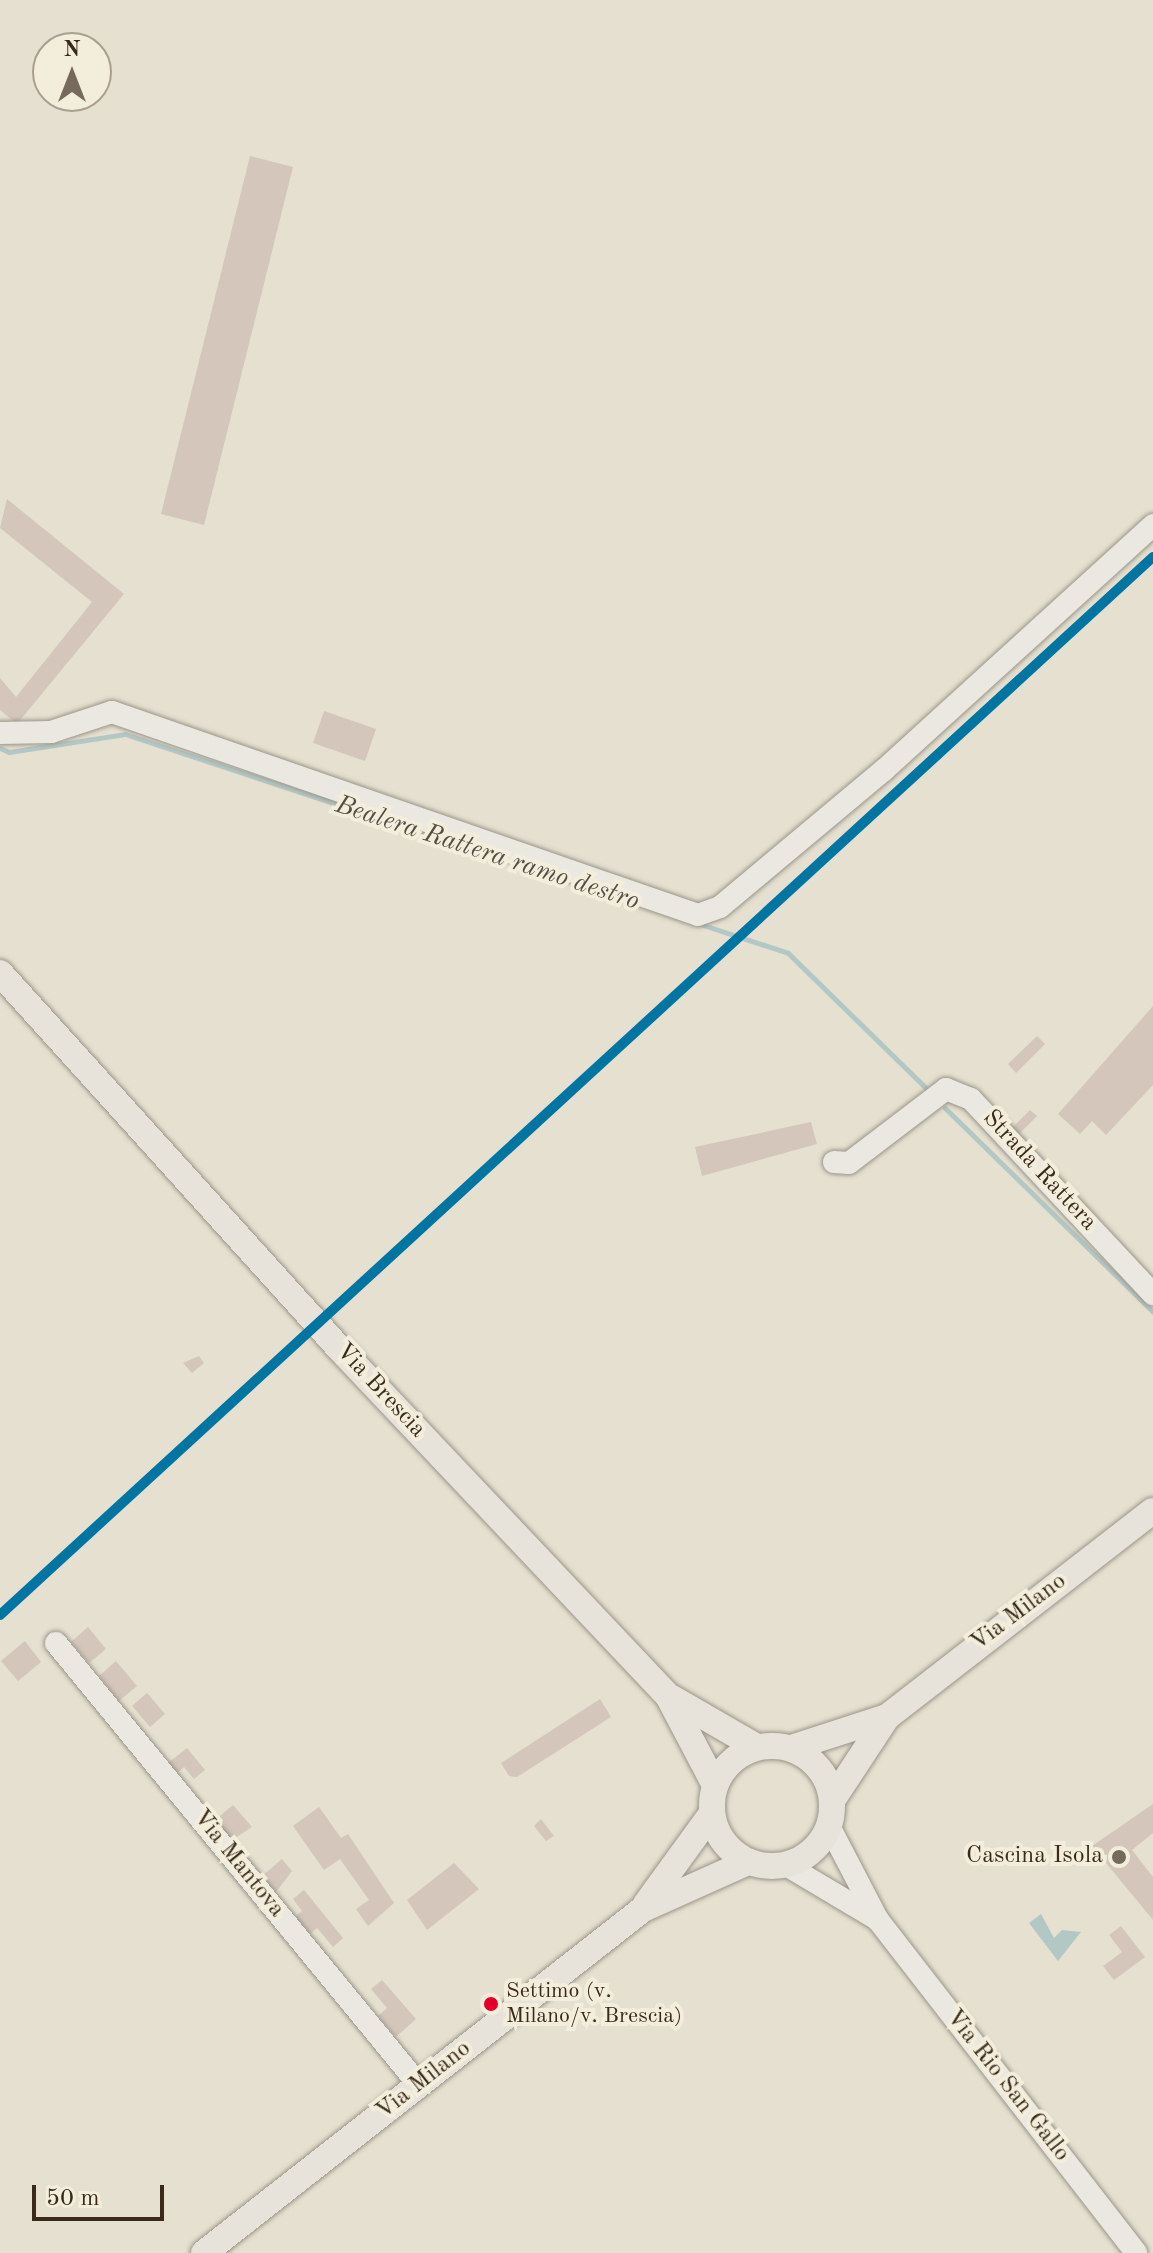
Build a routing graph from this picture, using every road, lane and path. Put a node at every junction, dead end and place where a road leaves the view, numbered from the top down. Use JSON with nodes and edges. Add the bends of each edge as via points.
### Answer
{"nodes":[{"id":1,"x":1153,"y":525,"type":"edge"},
{"id":2,"x":0,"y":733,"type":"edge"},
{"id":3,"x":0,"y":973,"type":"edge"},
{"id":4,"x":834,"y":1162,"type":"dead end"},
{"id":5,"x":1153,"y":1294,"type":"edge"},
{"id":6,"x":1153,"y":1511,"type":"edge"},
{"id":7,"x":56,"y":1643,"type":"dead end"},
{"id":8,"x":668,"y":1696,"type":"junction"},
{"id":9,"x":887,"y":1717,"type":"junction"},
{"id":10,"x":757,"y":1747,"type":"junction"},
{"id":11,"x":791,"y":1748,"type":"junction"},
{"id":12,"x":715,"y":1785,"type":"junction"},
{"id":13,"x":833,"y":1799,"type":"junction"},
{"id":14,"x":712,"y":1813,"type":"junction"},
{"id":15,"x":829,"y":1826,"type":"junction"},
{"id":16,"x":748,"y":1862,"type":"junction"},
{"id":17,"x":786,"y":1865,"type":"junction"},
{"id":18,"x":643,"y":1909,"type":"junction"},
{"id":19,"x":878,"y":1920,"type":"junction"},
{"id":20,"x":419,"y":2085,"type":"junction"},
{"id":21,"x":204,"y":2253,"type":"edge"},
{"id":22,"x":1136,"y":2253,"type":"edge"}],
"edges":[{"from":1,"to":2,"type":"street","via":[[884,770],[720,907],[698,915],[112,712],[51,732]]},
{"from":3,"to":8,"type":"main road","name":"Via Brescia","via":[[339,1348]]},
{"from":4,"to":5,"type":"street","name":"Strada Rattera","via":[[849,1163],[946,1089],[971,1099]]},
{"from":6,"to":9,"type":"main road","name":"Via Milano"},
{"from":7,"to":20,"type":"street","name":"Via Mantova"},
{"from":8,"to":10,"type":"main road"},
{"from":8,"to":12,"type":"main road"},
{"from":9,"to":11,"type":"main road","name":"Via Milano"},
{"from":9,"to":13,"type":"main road","name":"Via Milano"},
{"from":10,"to":11,"type":"main road"},
{"from":10,"to":12,"type":"main road","via":[[732,1762]]},
{"from":11,"to":13,"type":"main road","via":[[819,1768]]},
{"from":12,"to":14,"type":"main road"},
{"from":13,"to":15,"type":"main road"},
{"from":14,"to":16,"type":"main road","via":[[723,1842]]},
{"from":14,"to":18,"type":"main road","name":"Via Milano"},
{"from":15,"to":17,"type":"main road","via":[[812,1851]]},
{"from":15,"to":19,"type":"street","name":"Via Rio San Gallo"},
{"from":16,"to":17,"type":"main road"},
{"from":16,"to":18,"type":"main road","name":"Via Milano"},
{"from":17,"to":19,"type":"street","name":"Via Rio San Gallo"},
{"from":18,"to":20,"type":"main road","name":"Via Milano"},
{"from":19,"to":22,"type":"street","name":"Via Rio San Gallo"},
{"from":20,"to":21,"type":"main road","name":"Via Milano"}]}
